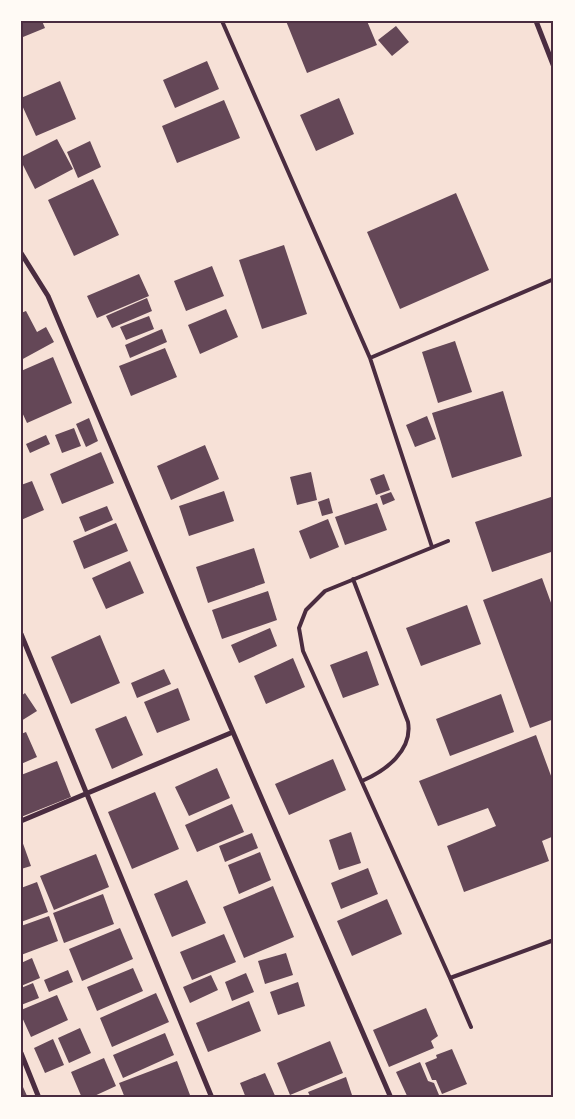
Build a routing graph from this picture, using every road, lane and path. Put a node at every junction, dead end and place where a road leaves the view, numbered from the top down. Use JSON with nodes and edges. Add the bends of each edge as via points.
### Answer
{"nodes":[{"id":1,"x":222,"y":21,"type":"edge"},
{"id":2,"x":536,"y":21,"type":"edge"},
{"id":3,"x":554,"y":67,"type":"edge"},
{"id":4,"x":21,"y":253,"type":"edge"},
{"id":5,"x":554,"y":279,"type":"edge"},
{"id":6,"x":370,"y":358,"type":"junction"},
{"id":7,"x":448,"y":541,"type":"dead end"},
{"id":8,"x":432,"y":547,"type":"junction"},
{"id":9,"x":353,"y":579,"type":"junction"},
{"id":10,"x":21,"y":634,"type":"edge"},
{"id":11,"x":233,"y":732,"type":"junction"},
{"id":12,"x":362,"y":781,"type":"junction"},
{"id":13,"x":87,"y":794,"type":"junction"},
{"id":14,"x":21,"y":821,"type":"edge"},
{"id":15,"x":554,"y":940,"type":"edge"},
{"id":16,"x":450,"y":978,"type":"junction"},
{"id":17,"x":471,"y":1027,"type":"dead end"},
{"id":18,"x":21,"y":1053,"type":"edge"},
{"id":19,"x":39,"y":1098,"type":"edge"},
{"id":20,"x":212,"y":1098,"type":"edge"},
{"id":21,"x":391,"y":1098,"type":"edge"}],
"edges":[{"from":1,"to":6,"type":"lane"},
{"from":2,"to":3,"type":"street"},
{"from":4,"to":11,"type":"street","via":[[48,296]]},
{"from":5,"to":6,"type":"lane"},
{"from":6,"to":8,"type":"lane"},
{"from":7,"to":8,"type":"lane"},
{"from":8,"to":9,"type":"lane"},
{"from":9,"to":12,"type":"lane","via":[[410,731],[397,757],[385,769]]},
{"from":9,"to":12,"type":"lane","via":[[325,591],[306,610],[299,628],[303,651]]},
{"from":10,"to":13,"type":"street"},
{"from":11,"to":13,"type":"street"},
{"from":11,"to":21,"type":"street"},
{"from":12,"to":16,"type":"lane"},
{"from":13,"to":14,"type":"street"},
{"from":13,"to":20,"type":"street"},
{"from":15,"to":16,"type":"lane"},
{"from":16,"to":17,"type":"lane"},
{"from":18,"to":19,"type":"street"}]}
